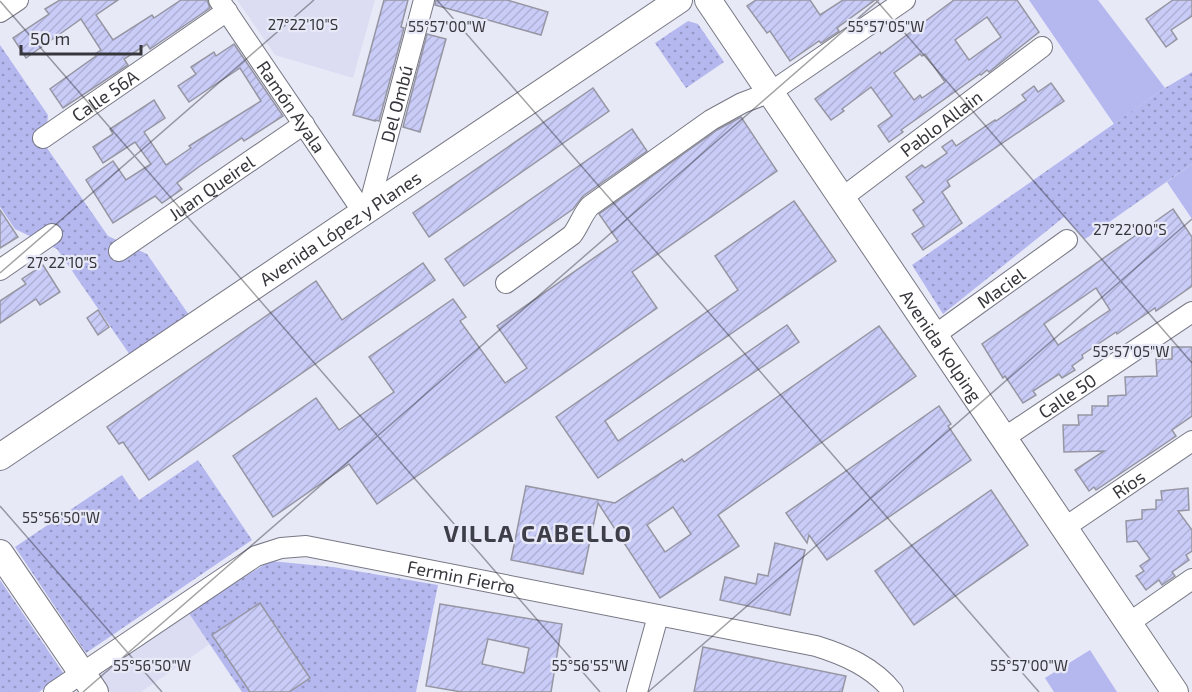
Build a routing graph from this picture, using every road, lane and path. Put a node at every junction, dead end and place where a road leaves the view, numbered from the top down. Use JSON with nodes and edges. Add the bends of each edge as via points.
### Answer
{"nodes":[{"id":1,"x":18,"y":0,"type":"edge"},
{"id":2,"x":424,"y":0,"type":"edge"},
{"id":3,"x":679,"y":0,"type":"edge"},
{"id":4,"x":708,"y":0,"type":"edge"},
{"id":5,"x":905,"y":0,"type":"edge"},
{"id":6,"x":223,"y":5,"type":"edge"},
{"id":7,"x":0,"y":12,"type":"edge"},
{"id":8,"x":1042,"y":47,"type":"dead end"},
{"id":9,"x":771,"y":92,"type":"junction"},
{"id":10,"x":304,"y":124,"type":"junction"},
{"id":11,"x":43,"y":138,"type":"dead end"},
{"id":12,"x":842,"y":198,"type":"junction"},
{"id":13,"x":365,"y":211,"type":"junction"},
{"id":14,"x":52,"y":234,"type":"dead end"},
{"id":15,"x":1067,"y":240,"type":"dead end"},
{"id":16,"x":120,"y":251,"type":"dead end"},
{"id":17,"x":0,"y":270,"type":"edge"},
{"id":18,"x":506,"y":283,"type":"dead end"},
{"id":19,"x":1192,"y":312,"type":"edge"},
{"id":20,"x":935,"y":335,"type":"junction"},
{"id":21,"x":1004,"y":438,"type":"junction"},
{"id":22,"x":1192,"y":441,"type":"edge"},
{"id":23,"x":0,"y":457,"type":"edge"},
{"id":24,"x":1065,"y":528,"type":"junction"},
{"id":25,"x":0,"y":552,"type":"edge"},
{"id":26,"x":1192,"y":579,"type":"edge"},
{"id":27,"x":658,"y":616,"type":"junction"},
{"id":28,"x":1129,"y":623,"type":"junction"},
{"id":29,"x":88,"y":682,"type":"edge"},
{"id":30,"x":54,"y":692,"type":"edge"},
{"id":31,"x":637,"y":692,"type":"edge"},
{"id":32,"x":893,"y":692,"type":"edge"},
{"id":33,"x":1175,"y":692,"type":"edge"}],
"edges":[{"from":1,"to":7,"type":"street"},
{"from":2,"to":13,"type":"street","name":"Del Ombú"},
{"from":3,"to":13,"type":"main road","name":"Avenida López y Planes"},
{"from":4,"to":9,"type":"main road","name":"Avenida Kolping"},
{"from":5,"to":9,"type":"street"},
{"from":6,"to":10,"type":"street","name":"Ramón Ayala"},
{"from":6,"to":11,"type":"street","name":"Calle 56A"},
{"from":8,"to":12,"type":"street","name":"Pablo Allain"},
{"from":9,"to":12,"type":"main road","name":"Avenida Kolping"},
{"from":9,"to":18,"type":"street","via":[[711,120],[590,206],[572,235]]},
{"from":10,"to":13,"type":"street","name":"Ramón Ayala"},
{"from":10,"to":16,"type":"street","name":"Juan Queirel"},
{"from":12,"to":20,"type":"main road","name":"Avenida Kolping"},
{"from":13,"to":23,"type":"main road","name":"Avenida López y Planes"},
{"from":14,"to":17,"type":"street"},
{"from":15,"to":20,"type":"street","name":"Maciel"},
{"from":19,"to":21,"type":"street","name":"Calle 50"},
{"from":20,"to":21,"type":"main road","name":"Avenida Kolping"},
{"from":21,"to":24,"type":"main road","name":"Avenida Kolping"},
{"from":22,"to":24,"type":"street","name":"Ríos"},
{"from":24,"to":28,"type":"main road","name":"Avenida Kolping"},
{"from":25,"to":29,"type":"main road"},
{"from":26,"to":28,"type":"street"},
{"from":27,"to":29,"type":"street","name":"Fermin Fierro","via":[[306,546],[281,548],[256,556]]},
{"from":27,"to":31,"type":"street"},
{"from":27,"to":32,"type":"street","name":"Fermin Fierro","via":[[843,654],[866,667]]},
{"from":28,"to":33,"type":"main road","name":"Avenida Kolping"},
{"from":29,"to":30,"type":"street","name":"Fermin Fierro"}]}
